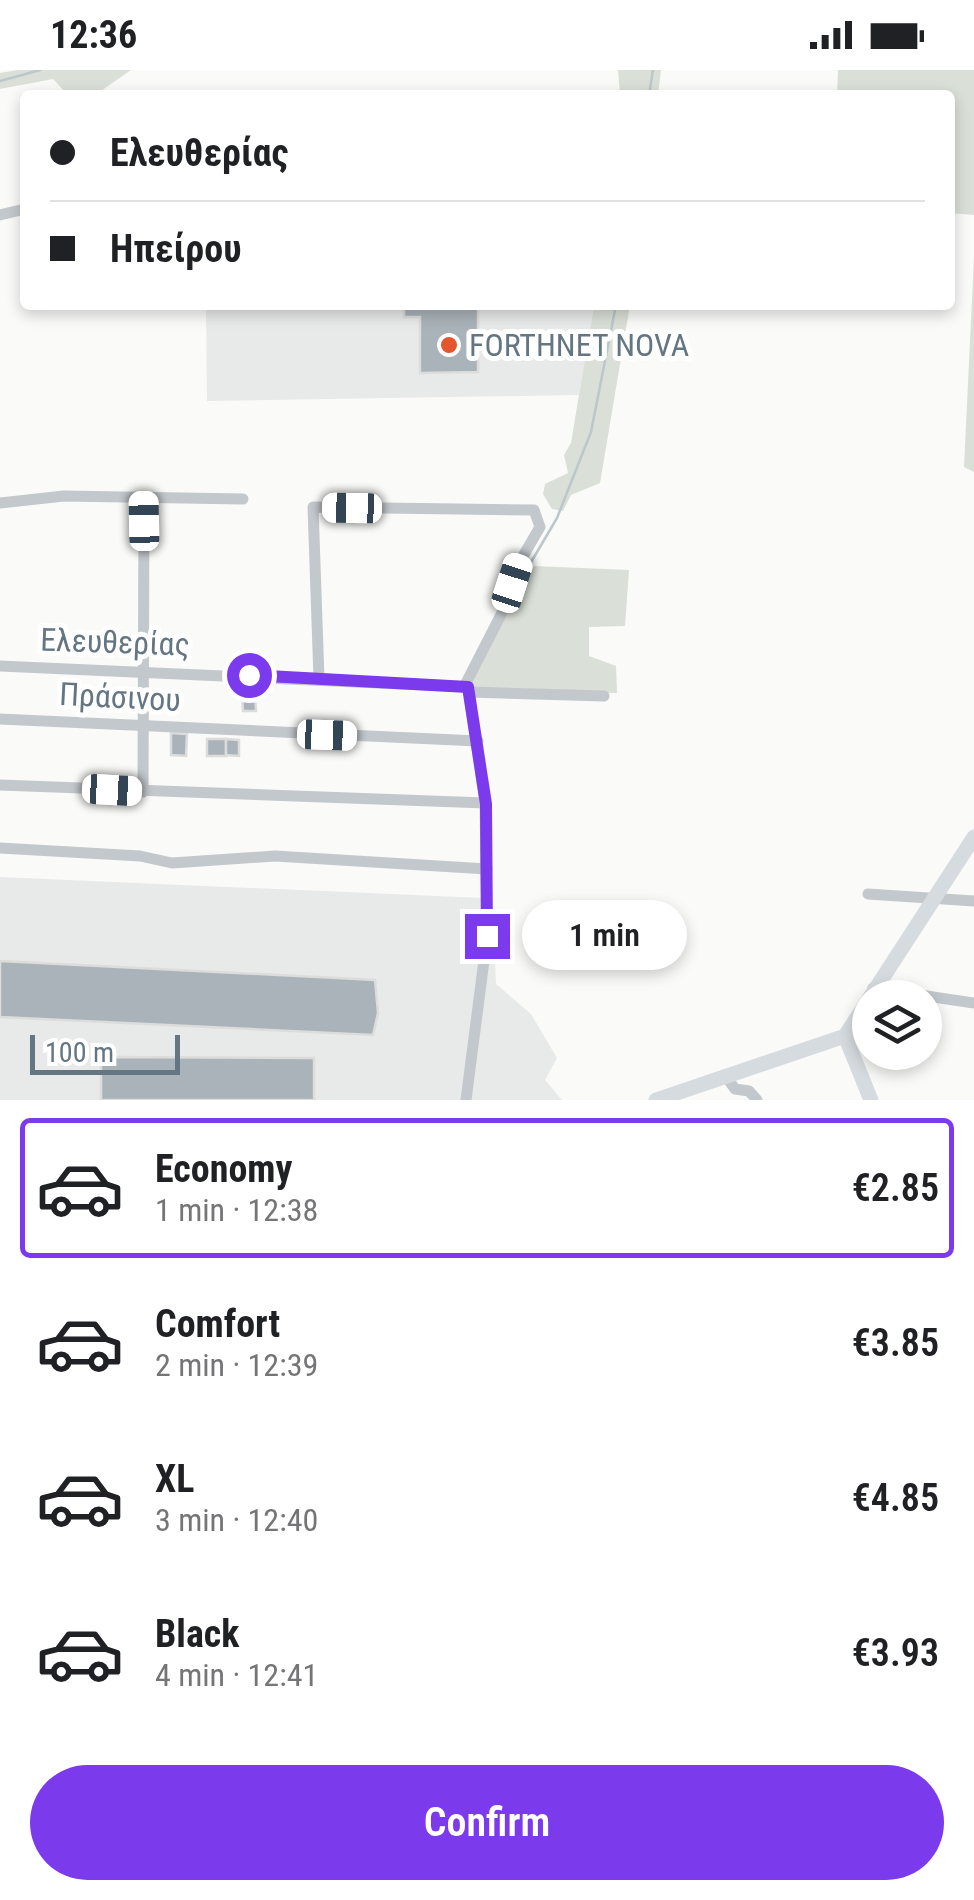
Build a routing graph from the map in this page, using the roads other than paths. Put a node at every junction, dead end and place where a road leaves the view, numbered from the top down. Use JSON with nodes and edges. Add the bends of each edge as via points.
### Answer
{"nodes":[{"id":1,"x":144,"y":497,"type":"junction"},
{"id":2,"x":243,"y":499,"type":"dead end"},
{"id":3,"x":0,"y":503,"type":"edge"},
{"id":4,"x":0,"y":666,"type":"edge"},
{"id":5,"x":146,"y":670,"type":"junction"},
{"id":6,"x":318,"y":678,"type":"junction"},
{"id":7,"x":468,"y":688,"type":"junction"},
{"id":8,"x":604,"y":696,"type":"dead end"},
{"id":9,"x":0,"y":719,"type":"edge"},
{"id":10,"x":143,"y":725,"type":"junction"},
{"id":11,"x":478,"y":741,"type":"junction"},
{"id":12,"x":0,"y":785,"type":"edge"},
{"id":13,"x":143,"y":792,"type":"junction"},
{"id":14,"x":486,"y":804,"type":"junction"},
{"id":15,"x":974,"y":836,"type":"edge"},
{"id":16,"x":0,"y":848,"type":"edge"},
{"id":17,"x":487,"y":869,"type":"junction"},
{"id":18,"x":868,"y":894,"type":"dead end"},
{"id":19,"x":934,"y":896,"type":"junction"},
{"id":20,"x":974,"y":901,"type":"edge"},
{"id":21,"x":878,"y":980,"type":"edge"},
{"id":22,"x":942,"y":998,"type":"edge"},
{"id":23,"x":974,"y":1003,"type":"edge"},
{"id":24,"x":852,"y":1024,"type":"edge"},
{"id":25,"x":845,"y":1036,"type":"junction"},
{"id":26,"x":725,"y":1075,"type":"junction"},
{"id":27,"x":466,"y":1100,"type":"edge"},
{"id":28,"x":656,"y":1100,"type":"edge"},
{"id":29,"x":758,"y":1100,"type":"edge"},
{"id":30,"x":870,"y":1100,"type":"edge"}],
"edges":[{"from":1,"to":2,"type":"street"},
{"from":1,"to":3,"type":"street"},
{"from":1,"to":5,"type":"street"},
{"from":4,"to":5,"type":"street","name":"Ελευθερίας"},
{"from":5,"to":6,"type":"street","name":"Ελευθερίας"},
{"from":5,"to":10,"type":"street"},
{"from":6,"to":7,"type":"street","name":"Ελευθερίας"},
{"from":6,"to":7,"type":"street","via":[[313,508],[534,510],[540,527]]},
{"from":7,"to":8,"type":"street","name":"Ελευθερίας"},
{"from":7,"to":11,"type":"street"},
{"from":9,"to":10,"type":"street","name":"Πράσινου"},
{"from":10,"to":11,"type":"street","name":"Πράσινου"},
{"from":10,"to":13,"type":"street"},
{"from":11,"to":14,"type":"street"},
{"from":12,"to":13,"type":"street"},
{"from":13,"to":14,"type":"street"},
{"from":14,"to":17,"type":"street"},
{"from":15,"to":19,"type":"street"},
{"from":16,"to":17,"type":"street","via":[[172,863],[275,856]]},
{"from":17,"to":27,"type":"street","via":[[485,974]]},
{"from":18,"to":19,"type":"street"},
{"from":19,"to":20,"type":"street"},
{"from":19,"to":21,"type":"street"},
{"from":22,"to":23,"type":"street"},
{"from":24,"to":25,"type":"street"},
{"from":25,"to":26,"type":"street"},
{"from":25,"to":30,"type":"street"},
{"from":26,"to":28,"type":"street"},
{"from":26,"to":29,"type":"street","via":[[735,1089]]}]}
